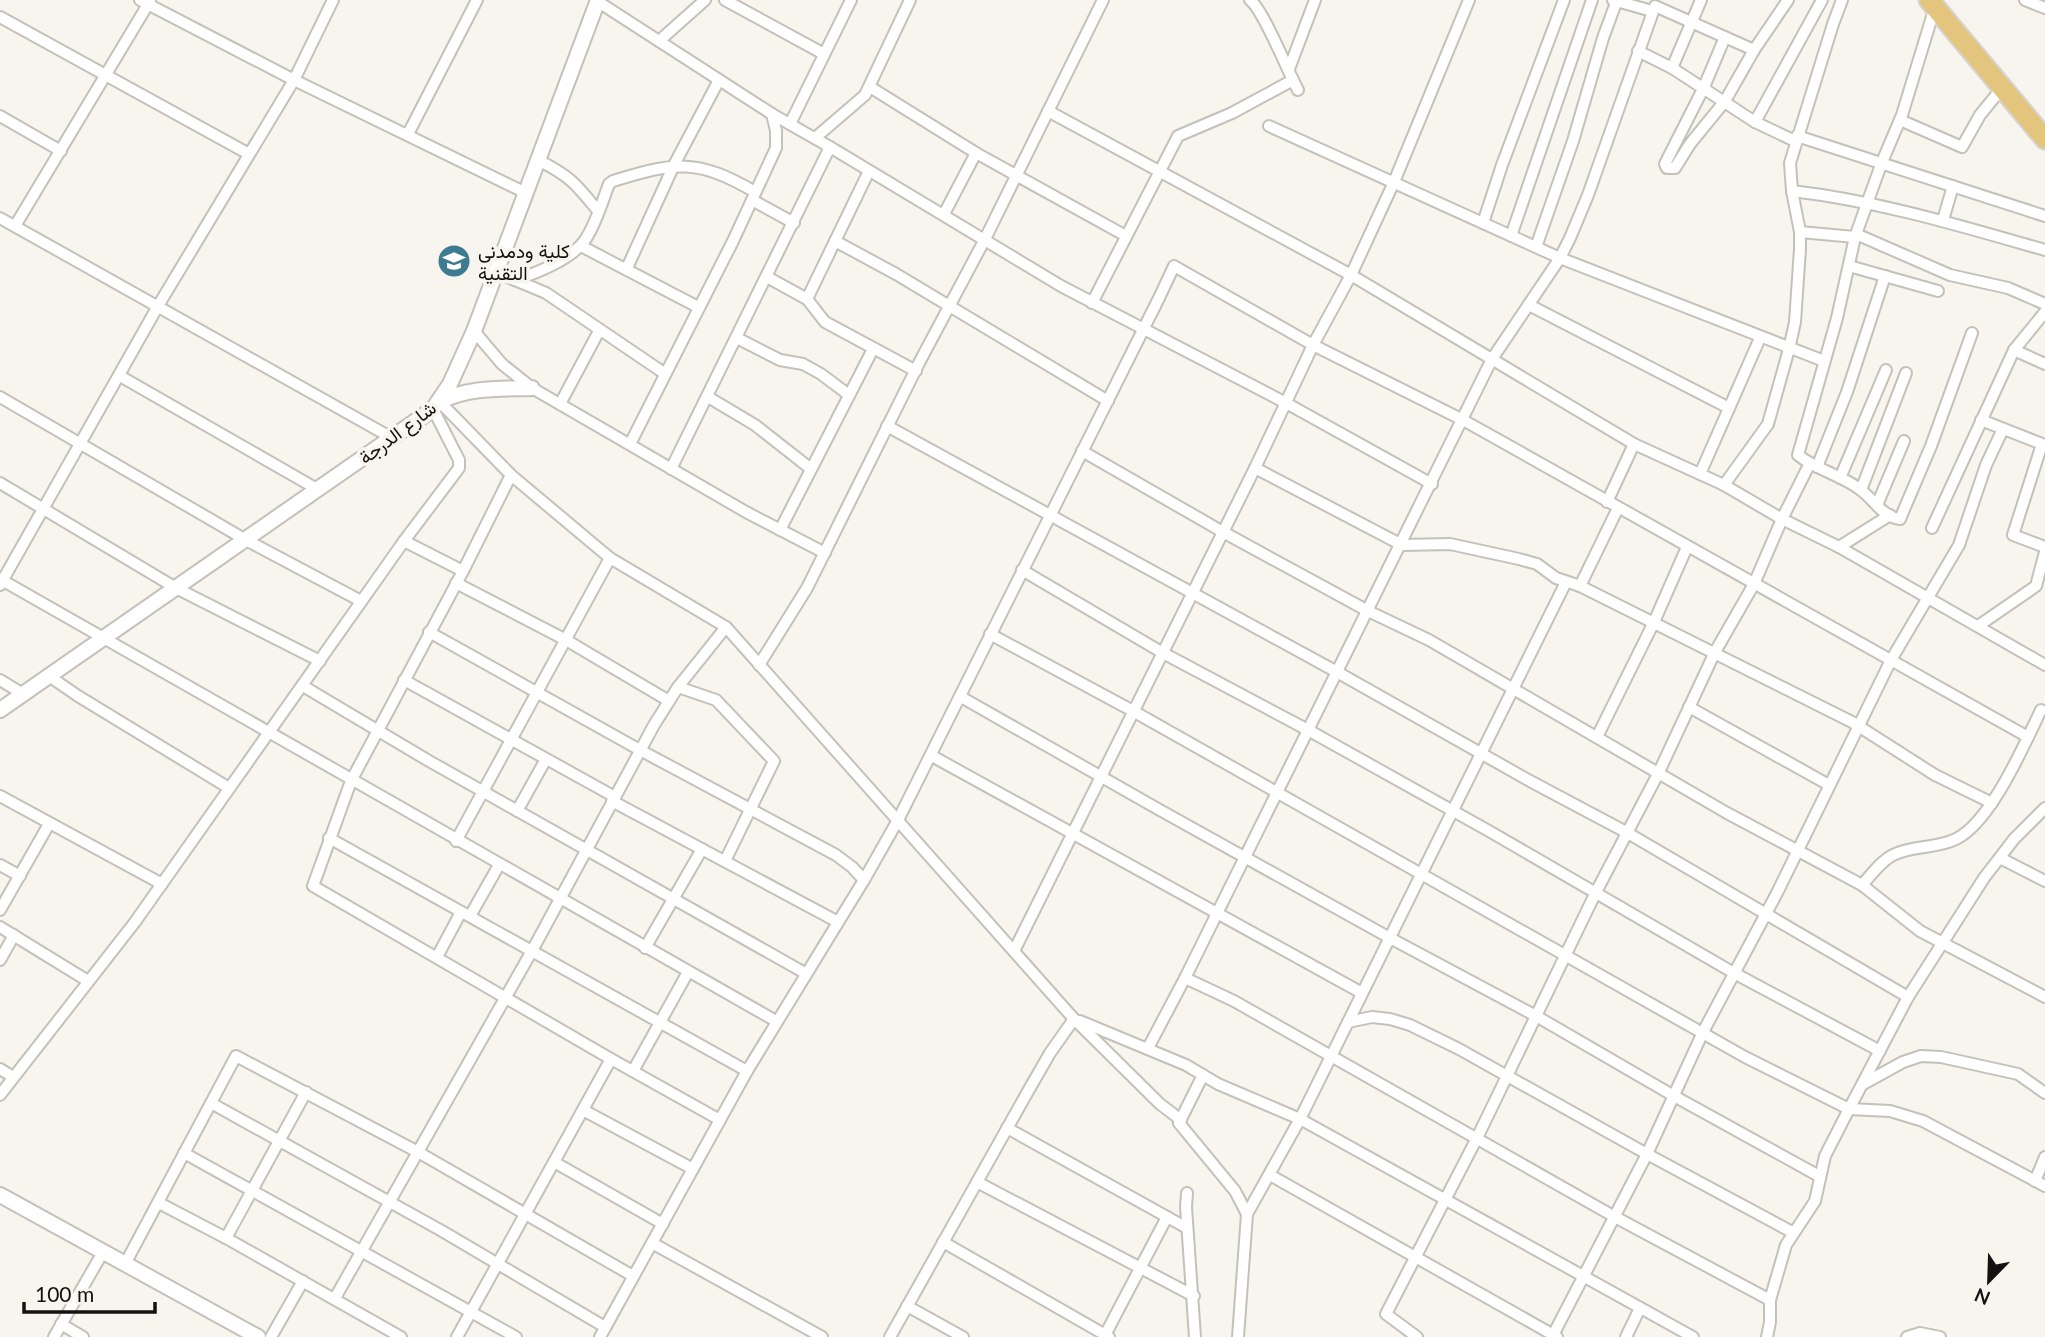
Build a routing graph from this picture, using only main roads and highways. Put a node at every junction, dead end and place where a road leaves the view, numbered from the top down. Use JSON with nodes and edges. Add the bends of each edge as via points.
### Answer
{"nodes":[{"id":1,"x":1932,"y":4,"type":"edge"},
{"id":2,"x":2045,"y":139,"type":"edge"}],
"edges":[{"from":1,"to":2,"type":"highway"}]}
